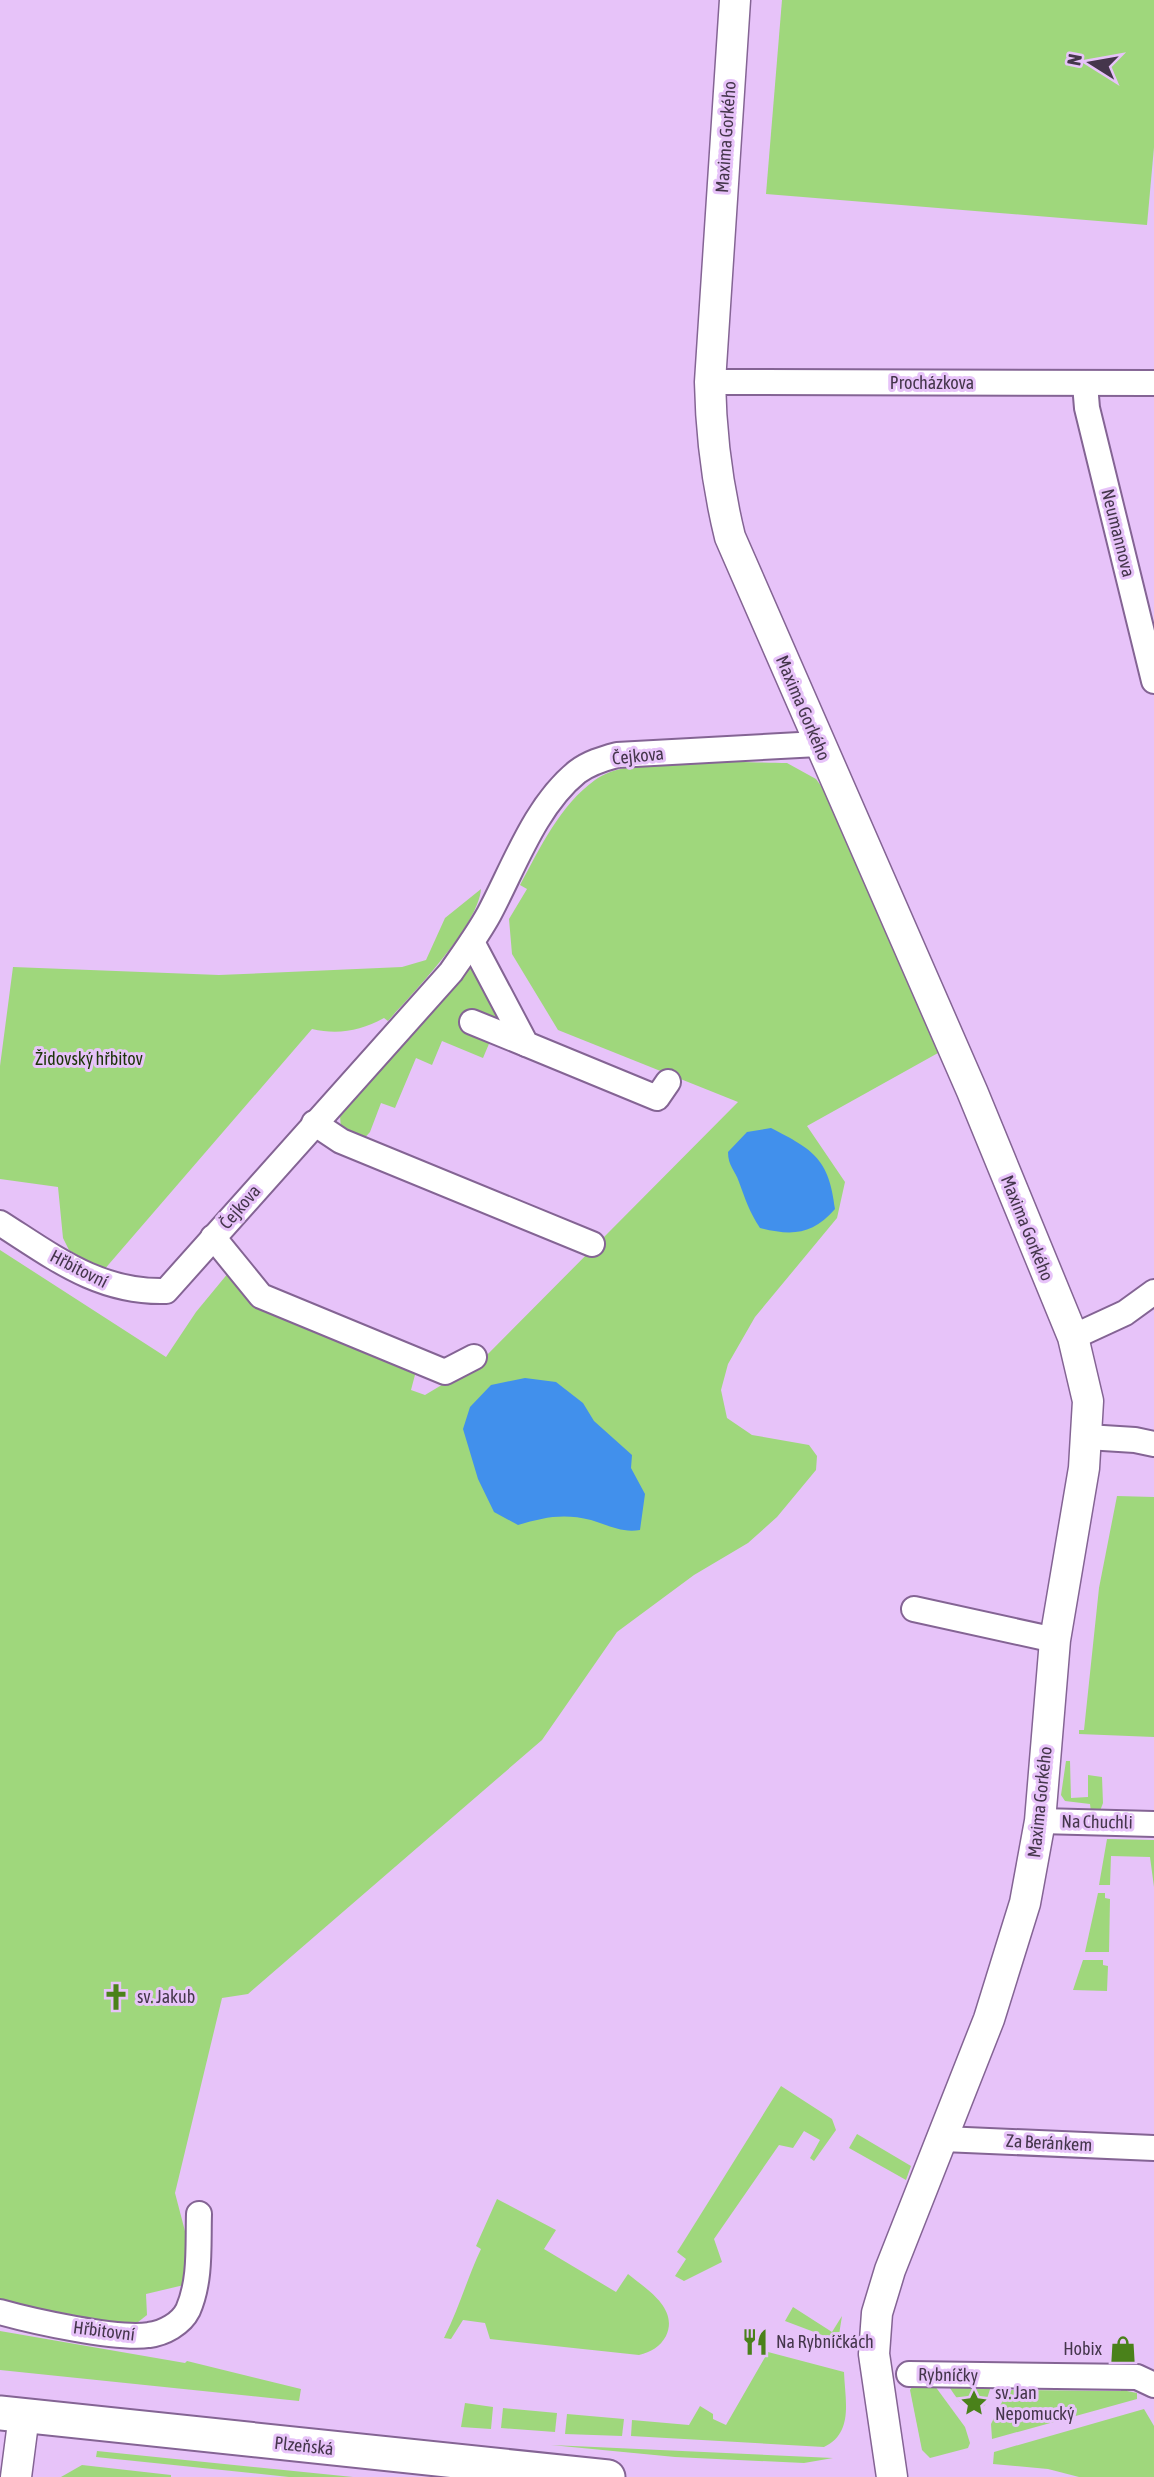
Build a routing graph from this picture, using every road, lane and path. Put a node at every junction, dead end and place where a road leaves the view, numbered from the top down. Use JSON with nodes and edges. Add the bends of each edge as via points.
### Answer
{"nodes":[{"id":1,"x":735,"y":0,"type":"edge"},
{"id":2,"x":710,"y":382,"type":"junction"},
{"id":3,"x":1154,"y":383,"type":"edge"},
{"id":4,"x":1085,"y":384,"type":"junction"},
{"id":5,"x":1153,"y":670,"type":"edge"},
{"id":6,"x":818,"y":744,"type":"junction"},
{"id":7,"x":472,"y":942,"type":"junction"},
{"id":8,"x":472,"y":1022,"type":"dead end"},
{"id":9,"x":526,"y":1044,"type":"junction"},
{"id":10,"x":668,"y":1082,"type":"dead end"},
{"id":11,"x":314,"y":1124,"type":"junction"},
{"id":12,"x":0,"y":1223,"type":"edge"},
{"id":13,"x":214,"y":1237,"type":"junction"},
{"id":14,"x":592,"y":1244,"type":"dead end"},
{"id":15,"x":166,"y":1291,"type":"joint"},
{"id":16,"x":1154,"y":1293,"type":"edge"},
{"id":17,"x":1073,"y":1337,"type":"junction"},
{"id":18,"x":474,"y":1357,"type":"dead end"},
{"id":19,"x":1087,"y":1437,"type":"junction"},
{"id":20,"x":1154,"y":1444,"type":"edge"},
{"id":21,"x":914,"y":1609,"type":"dead end"},
{"id":22,"x":1055,"y":1640,"type":"junction"},
{"id":23,"x":1040,"y":1821,"type":"junction"},
{"id":24,"x":1154,"y":1824,"type":"edge"},
{"id":25,"x":943,"y":2138,"type":"junction"},
{"id":26,"x":1154,"y":2148,"type":"edge"},
{"id":27,"x":199,"y":2214,"type":"dead end"},
{"id":28,"x":0,"y":2312,"type":"edge"},
{"id":29,"x":909,"y":2374,"type":"dead end"},
{"id":30,"x":1154,"y":2385,"type":"edge"},
{"id":31,"x":12,"y":2414,"type":"edge"},
{"id":32,"x":16,"y":2477,"type":"edge"},
{"id":33,"x":608,"y":2477,"type":"edge"},
{"id":34,"x":892,"y":2477,"type":"edge"}],
"edges":[{"from":1,"to":2,"type":"street","name":"Maxima Gorkého"},
{"from":2,"to":4,"type":"street","name":"Procházkova"},
{"from":2,"to":6,"type":"street","name":"Maxima Gorkého","via":[[716,480],[730,537]]},
{"from":3,"to":4,"type":"street","name":"Procházkova"},
{"from":4,"to":5,"type":"street","name":"Neumannova","via":[[1087,408]]},
{"from":6,"to":7,"type":"street","name":"Čejkova","via":[[617,755],[594,762],[562,786],[544,812]]},
{"from":6,"to":17,"type":"street","name":"Maxima Gorkého","via":[[972,1091]]},
{"from":7,"to":9,"type":"street"},
{"from":7,"to":11,"type":"street","name":"Čejkova"},
{"from":8,"to":9,"type":"street"},
{"from":9,"to":10,"type":"street","via":[[657,1098]]},
{"from":11,"to":13,"type":"street","name":"Čejkova"},
{"from":11,"to":14,"type":"street","via":[[341,1141]]},
{"from":12,"to":15,"type":"street","name":"Hřbitovní","via":[[100,1282],[137,1292]]},
{"from":13,"to":15,"type":"street","name":"Čejkova"},
{"from":13,"to":18,"type":"street","via":[[261,1296],[444,1372]]},
{"from":16,"to":17,"type":"street","via":[[1125,1313]]},
{"from":17,"to":19,"type":"street","name":"Maxima Gorkého","via":[[1088,1401]]},
{"from":19,"to":20,"type":"street"},
{"from":19,"to":22,"type":"street","name":"Maxima Gorkého"},
{"from":21,"to":22,"type":"street"},
{"from":22,"to":23,"type":"street","name":"Maxima Gorkého"},
{"from":23,"to":24,"type":"street","name":"Na Chuchli"},
{"from":23,"to":25,"type":"street","name":"Maxima Gorkého","via":[[1014,1947]]},
{"from":25,"to":26,"type":"street","name":"Za Beránkem"},
{"from":25,"to":34,"type":"street","name":"Maxima Gorkého","via":[[890,2270],[875,2328],[874,2354]]},
{"from":27,"to":28,"type":"street","name":"Hřbitovní","via":[[198,2277],[187,2312],[166,2330],[146,2336],[126,2334]]},
{"from":29,"to":30,"type":"street","name":"Rybníčky","via":[[1137,2377]]},
{"from":31,"to":32,"type":"street"},
{"from":31,"to":33,"type":"main road","name":"Plzeňská"}]}
